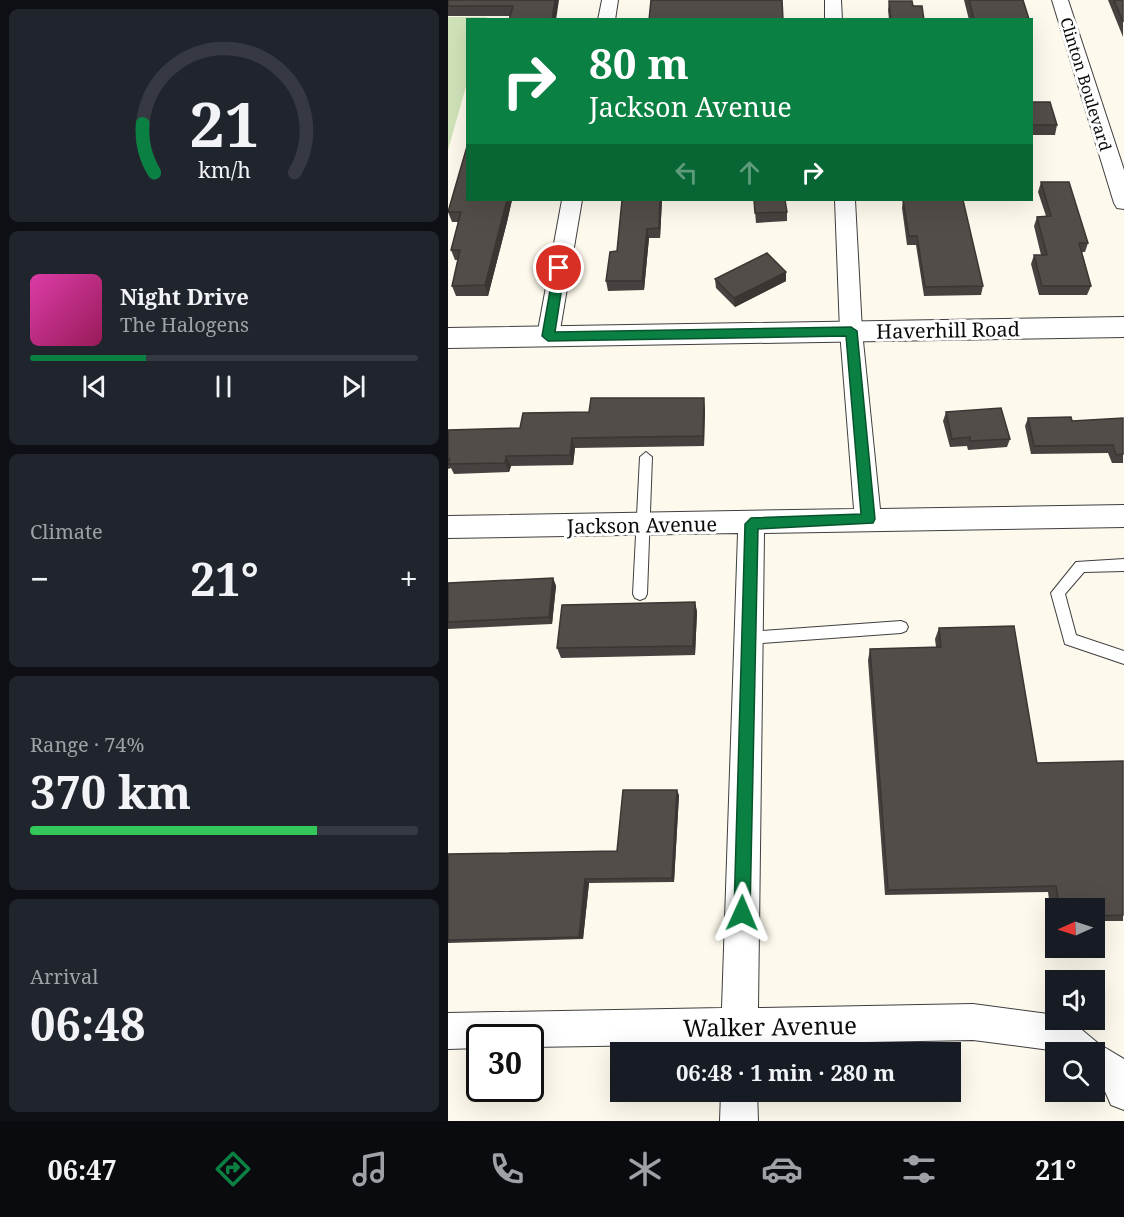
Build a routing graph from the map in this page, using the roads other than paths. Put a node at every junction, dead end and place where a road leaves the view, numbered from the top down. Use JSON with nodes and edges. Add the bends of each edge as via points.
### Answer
{"nodes":[{"id":1,"x":610,"y":0,"type":"edge"},
{"id":2,"x":833,"y":0,"type":"edge"},
{"id":3,"x":1060,"y":0,"type":"edge"},
{"id":4,"x":606,"y":18,"type":"edge"},
{"id":5,"x":834,"y":18,"type":"edge"},
{"id":6,"x":572,"y":201,"type":"edge"},
{"id":7,"x":845,"y":201,"type":"edge"},
{"id":8,"x":1123,"y":203,"type":"edge"},
{"id":9,"x":1123,"y":327,"type":"edge"},
{"id":10,"x":851,"y":331,"type":"junction"},
{"id":11,"x":548,"y":336,"type":"junction"},
{"id":12,"x":448,"y":338,"type":"edge"},
{"id":13,"x":646,"y":457,"type":"dead end"},
{"id":14,"x":1123,"y":516,"type":"edge"},
{"id":15,"x":868,"y":519,"type":"junction"},
{"id":16,"x":751,"y":524,"type":"junction"},
{"id":17,"x":643,"y":525,"type":"junction"},
{"id":18,"x":448,"y":527,"type":"edge"},
{"id":19,"x":1123,"y":565,"type":"edge"},
{"id":20,"x":640,"y":594,"type":"dead end"},
{"id":21,"x":901,"y":627,"type":"dead end"},
{"id":22,"x":749,"y":638,"type":"junction"},
{"id":23,"x":1123,"y":658,"type":"edge"},
{"id":24,"x":448,"y":1031,"type":"edge"},
{"id":25,"x":739,"y":1040,"type":"edge"},
{"id":26,"x":1070,"y":1042,"type":"edge"},
{"id":27,"x":1105,"y":1068,"type":"edge"},
{"id":28,"x":1123,"y":1092,"type":"edge"},
{"id":29,"x":739,"y":1102,"type":"edge"},
{"id":30,"x":739,"y":1121,"type":"edge"}],
"edges":[{"from":1,"to":4,"type":"street"},
{"from":2,"to":5,"type":"street"},
{"from":3,"to":8,"type":"street","name":"Clinton Boulevard"},
{"from":6,"to":11,"type":"street"},
{"from":7,"to":10,"type":"street"},
{"from":9,"to":10,"type":"street","name":"Haverhill Road"},
{"from":10,"to":11,"type":"street","name":"Haverhill Road"},
{"from":10,"to":15,"type":"street"},
{"from":11,"to":12,"type":"street","name":"Haverhill Road"},
{"from":13,"to":17,"type":"lane"},
{"from":14,"to":15,"type":"street","name":"Jackson Avenue"},
{"from":15,"to":16,"type":"street","name":"Jackson Avenue"},
{"from":16,"to":17,"type":"street","name":"Jackson Avenue"},
{"from":16,"to":22,"type":"street"},
{"from":17,"to":18,"type":"street","name":"Jackson Avenue"},
{"from":17,"to":20,"type":"lane"},
{"from":19,"to":23,"type":"lane","via":[[1081,566],[1058,593],[1070,639]]},
{"from":21,"to":22,"type":"lane"},
{"from":22,"to":25,"type":"street"},
{"from":24,"to":25,"type":"street","name":"Walker Avenue"},
{"from":25,"to":26,"type":"street","name":"Walker Avenue","via":[[973,1022],[1057,1033]]},
{"from":27,"to":28,"type":"street","via":[[1117,1076]]},
{"from":29,"to":30,"type":"street"}]}
